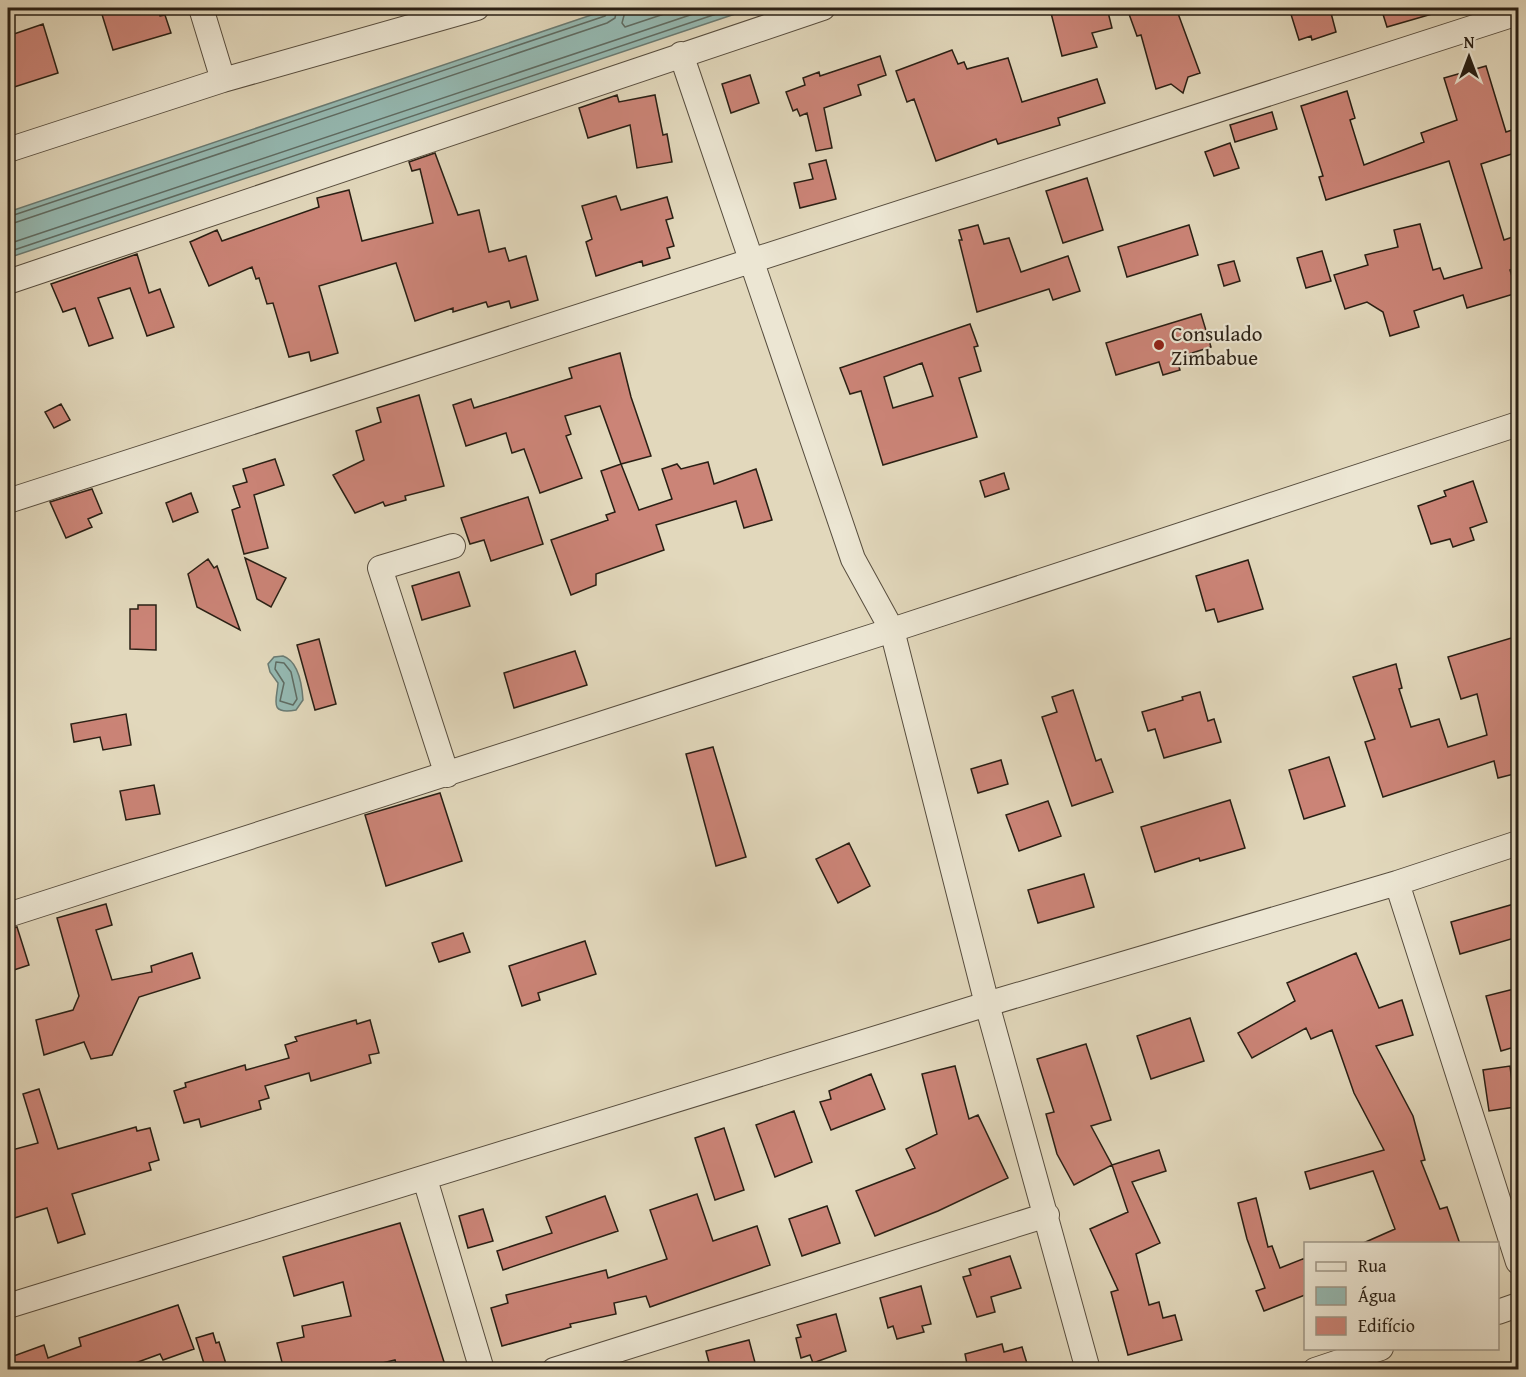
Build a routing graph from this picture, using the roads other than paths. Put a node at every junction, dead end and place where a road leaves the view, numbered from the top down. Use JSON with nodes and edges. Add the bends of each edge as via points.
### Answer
{"nodes":[{"id":1,"x":201,"y":8,"type":"edge"},
{"id":2,"x":477,"y":8,"type":"edge"},
{"id":3,"x":823,"y":8,"type":"edge"},
{"id":4,"x":1518,"y":13,"type":"edge"},
{"id":5,"x":681,"y":54,"type":"junction"},
{"id":6,"x":222,"y":80,"type":"junction"},
{"id":7,"x":8,"y":150,"type":"edge"},
{"id":8,"x":751,"y":262,"type":"junction"},
{"id":9,"x":8,"y":282,"type":"edge"},
{"id":10,"x":1518,"y":424,"type":"edge"},
{"id":11,"x":8,"y":501,"type":"edge"},
{"id":12,"x":453,"y":546,"type":"dead end"},
{"id":13,"x":892,"y":630,"type":"junction"},
{"id":14,"x":447,"y":775,"type":"junction"},
{"id":15,"x":1518,"y":843,"type":"edge"},
{"id":16,"x":1397,"y":883,"type":"junction"},
{"id":17,"x":8,"y":915,"type":"edge"},
{"id":18,"x":987,"y":1004,"type":"junction"},
{"id":19,"x":425,"y":1179,"type":"junction"},
{"id":20,"x":1047,"y":1215,"type":"junction"},
{"id":21,"x":1518,"y":1262,"type":"edge"},
{"id":22,"x":1518,"y":1305,"type":"edge"},
{"id":23,"x":8,"y":1306,"type":"edge"},
{"id":24,"x":1499,"y":1311,"type":"edge"},
{"id":25,"x":1375,"y":1350,"type":"edge"},
{"id":26,"x":482,"y":1370,"type":"edge"},
{"id":27,"x":554,"y":1370,"type":"edge"},
{"id":28,"x":1089,"y":1370,"type":"edge"},
{"id":29,"x":1315,"y":1370,"type":"edge"}],
"edges":[{"from":1,"to":6,"type":"street"},
{"from":2,"to":6,"type":"street"},
{"from":3,"to":5,"type":"street"},
{"from":4,"to":8,"type":"street"},
{"from":5,"to":8,"type":"street"},
{"from":5,"to":9,"type":"street"},
{"from":6,"to":7,"type":"street"},
{"from":8,"to":11,"type":"street"},
{"from":8,"to":13,"type":"street","via":[[853,559]]},
{"from":10,"to":13,"type":"street"},
{"from":12,"to":14,"type":"street","via":[[380,568]]},
{"from":13,"to":14,"type":"street"},
{"from":13,"to":18,"type":"street"},
{"from":14,"to":17,"type":"street"},
{"from":15,"to":16,"type":"street"},
{"from":16,"to":18,"type":"street"},
{"from":16,"to":21,"type":"street"},
{"from":18,"to":19,"type":"street"},
{"from":18,"to":20,"type":"street"},
{"from":19,"to":23,"type":"street"},
{"from":19,"to":26,"type":"street"},
{"from":20,"to":27,"type":"street"},
{"from":20,"to":28,"type":"street"},
{"from":22,"to":24,"type":"street"},
{"from":25,"to":29,"type":"street"}]}
